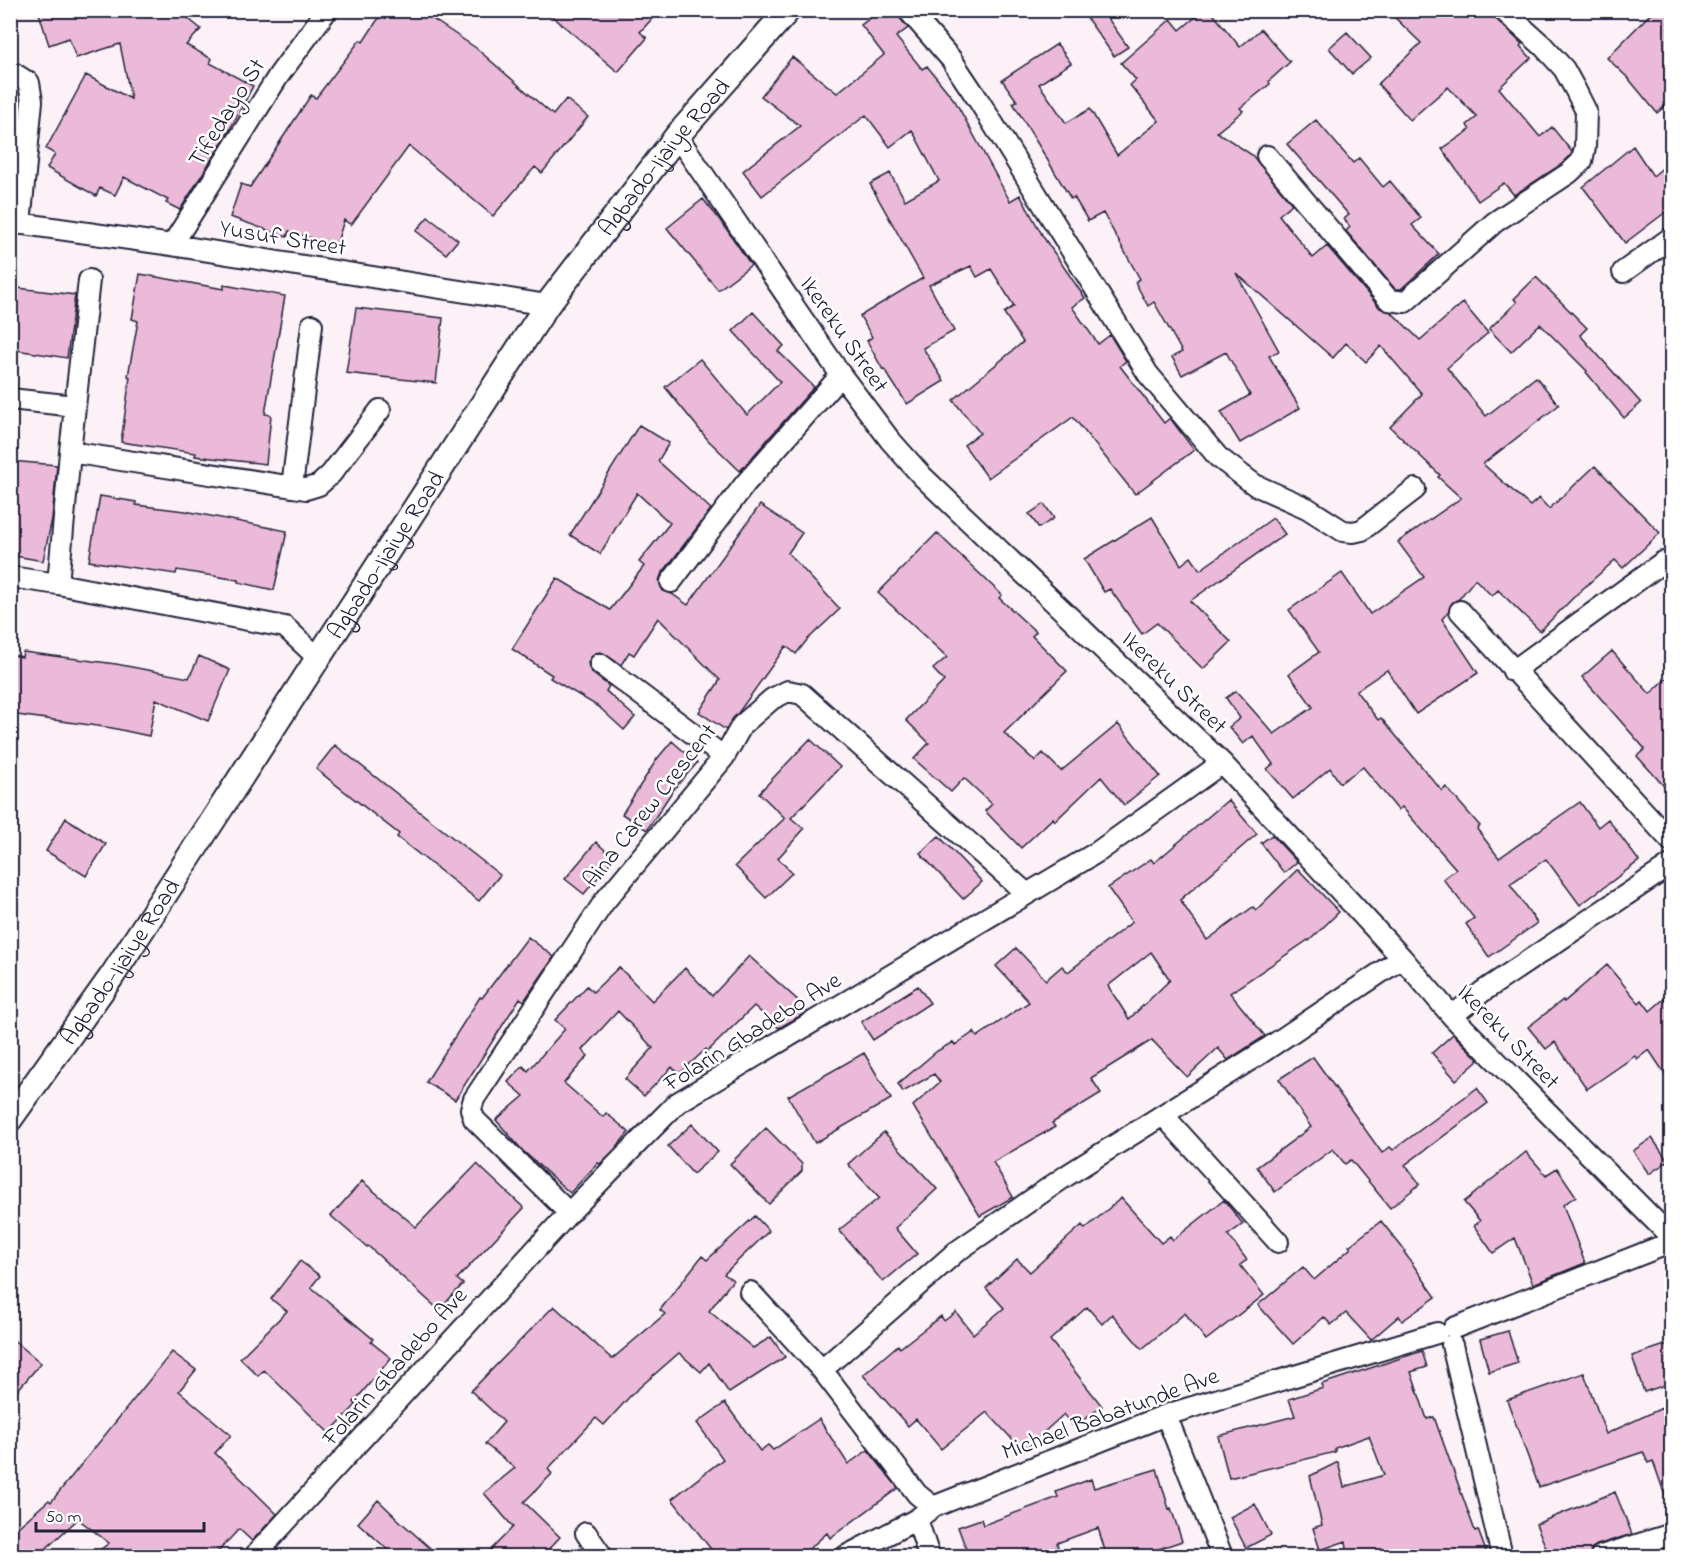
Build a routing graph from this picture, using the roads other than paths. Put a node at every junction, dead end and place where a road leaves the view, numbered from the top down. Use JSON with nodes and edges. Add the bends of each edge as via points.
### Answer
{"nodes":[{"id":1,"x":327,"y":10,"type":"edge"},
{"id":2,"x":788,"y":10,"type":"edge"},
{"id":3,"x":908,"y":10,"type":"edge"},
{"id":4,"x":1503,"y":10,"type":"edge"},
{"id":5,"x":10,"y":71,"type":"edge"},
{"id":6,"x":677,"y":136,"type":"junction"},
{"id":7,"x":1267,"y":156,"type":"dead end"},
{"id":8,"x":15,"y":223,"type":"edge"},
{"id":9,"x":1671,"y":237,"type":"edge"},
{"id":10,"x":172,"y":245,"type":"junction"},
{"id":11,"x":1623,"y":272,"type":"dead end"},
{"id":12,"x":89,"y":280,"type":"dead end"},
{"id":13,"x":547,"y":305,"type":"junction"},
{"id":14,"x":312,"y":325,"type":"dead end"},
{"id":15,"x":841,"y":375,"type":"junction"},
{"id":16,"x":10,"y":399,"type":"edge"},
{"id":17,"x":75,"y":406,"type":"junction"},
{"id":18,"x":380,"y":410,"type":"dead end"},
{"id":19,"x":70,"y":452,"type":"junction"},
{"id":20,"x":292,"y":487,"type":"junction"},
{"id":21,"x":1415,"y":489,"type":"dead end"},
{"id":22,"x":1663,"y":562,"type":"dead end"},
{"id":23,"x":10,"y":577,"type":"edge"},
{"id":24,"x":671,"y":582,"type":"dead end"},
{"id":25,"x":58,"y":584,"type":"junction"},
{"id":26,"x":1460,"y":611,"type":"dead end"},
{"id":27,"x":317,"y":657,"type":"junction"},
{"id":28,"x":600,"y":664,"type":"dead end"},
{"id":29,"x":1513,"y":671,"type":"junction"},
{"id":30,"x":724,"y":757,"type":"junction"},
{"id":31,"x":1222,"y":763,"type":"junction"},
{"id":32,"x":1671,"y":842,"type":"edge"},
{"id":33,"x":1671,"y":864,"type":"edge"},
{"id":34,"x":1027,"y":894,"type":"junction"},
{"id":35,"x":1402,"y":958,"type":"junction"},
{"id":36,"x":1452,"y":1016,"type":"junction"},
{"id":37,"x":1164,"y":1116,"type":"junction"},
{"id":38,"x":10,"y":1119,"type":"edge"},
{"id":39,"x":569,"y":1213,"type":"junction"},
{"id":40,"x":1671,"y":1240,"type":"edge"},
{"id":41,"x":1278,"y":1242,"type":"dead end"},
{"id":42,"x":750,"y":1292,"type":"dead end"},
{"id":43,"x":1447,"y":1335,"type":"junction"},
{"id":44,"x":822,"y":1370,"type":"junction"},
{"id":45,"x":1166,"y":1415,"type":"junction"},
{"id":46,"x":933,"y":1507,"type":"junction"},
{"id":47,"x":917,"y":1519,"type":"junction"},
{"id":48,"x":585,"y":1533,"type":"dead end"},
{"id":49,"x":1671,"y":1534,"type":"edge"},
{"id":50,"x":256,"y":1555,"type":"edge"},
{"id":51,"x":602,"y":1557,"type":"edge"},
{"id":52,"x":846,"y":1557,"type":"edge"},
{"id":53,"x":929,"y":1557,"type":"edge"},
{"id":54,"x":1222,"y":1557,"type":"edge"},
{"id":55,"x":1502,"y":1557,"type":"edge"},
{"id":56,"x":1601,"y":1557,"type":"edge"}],
"edges":[{"from":1,"to":10,"type":"street","name":"Tifedayo St","via":[[279,75]]},
{"from":2,"to":6,"type":"street","name":"Agbado-Ijaiye Road"},
{"from":3,"to":21,"type":"street","via":[[951,59],[974,93],[1148,374],[1218,457],[1255,485],[1307,508],[1343,531],[1362,530]]},
{"from":4,"to":7,"type":"street","via":[[1564,69],[1586,111],[1581,161],[1495,222],[1405,302],[1389,300]]},
{"from":5,"to":8,"type":"street","via":[[28,83],[32,101]]},
{"from":6,"to":13,"type":"street","name":"Agbado-Ijaiye Road"},
{"from":6,"to":15,"type":"street","name":"Ikereku Street"},
{"from":8,"to":10,"type":"street","name":"Yusuf Street"},
{"from":9,"to":11,"type":"street"},
{"from":10,"to":13,"type":"street","name":"Yusuf Street"},
{"from":12,"to":17,"type":"street"},
{"from":13,"to":27,"type":"street","name":"Agbado-Ijaiye Road"},
{"from":14,"to":20,"type":"street"},
{"from":15,"to":24,"type":"street","via":[[745,484]]},
{"from":15,"to":31,"type":"street","name":"Ikereku Street","via":[[922,476]]},
{"from":16,"to":17,"type":"street"},
{"from":17,"to":19,"type":"street"},
{"from":18,"to":20,"type":"street","via":[[332,474],[319,485],[306,489]]},
{"from":19,"to":20,"type":"street"},
{"from":19,"to":25,"type":"street"},
{"from":22,"to":29,"type":"street"},
{"from":23,"to":25,"type":"street"},
{"from":25,"to":27,"type":"street","via":[[285,627]]},
{"from":26,"to":29,"type":"street"},
{"from":27,"to":38,"type":"street","name":"Agbado-Ijaiye Road","via":[[112,976]]},
{"from":28,"to":30,"type":"street"},
{"from":29,"to":32,"type":"street"},
{"from":30,"to":34,"type":"street","name":"Aina Carew Crescent","via":[[742,726],[772,699],[788,691],[802,694]]},
{"from":30,"to":39,"type":"street","name":"Aina Carew Crescent","via":[[604,902],[474,1099],[474,1119]]},
{"from":31,"to":34,"type":"street","name":"Folarin Gbadebo Ave","via":[[1099,851]]},
{"from":31,"to":35,"type":"street","name":"Ikereku Street"},
{"from":33,"to":36,"type":"street"},
{"from":34,"to":39,"type":"street","name":"Folarin Gbadebo Ave","via":[[677,1103]]},
{"from":35,"to":36,"type":"street","name":"Ikereku Street"},
{"from":35,"to":37,"type":"street"},
{"from":36,"to":40,"type":"street","name":"Ikereku Street"},
{"from":37,"to":41,"type":"street"},
{"from":37,"to":44,"type":"street","via":[[1066,1176],[956,1252]]},
{"from":39,"to":50,"type":"street","name":"Folarin Gbadebo Ave"},
{"from":40,"to":43,"type":"street","name":"Michael Babatunde Ave"},
{"from":42,"to":44,"type":"street"},
{"from":43,"to":45,"type":"street","name":"Michael Babatunde Ave"},
{"from":43,"to":55,"type":"street"},
{"from":44,"to":46,"type":"street","via":[[917,1494]]},
{"from":45,"to":46,"type":"street","name":"Michael Babatunde Ave"},
{"from":45,"to":54,"type":"street"},
{"from":46,"to":47,"type":"street","name":"Michael Babatunde Ave"},
{"from":47,"to":52,"type":"street","name":"Michael Babatunde Ave"},
{"from":47,"to":53,"type":"street"},
{"from":48,"to":51,"type":"street"},
{"from":49,"to":56,"type":"street"}]}
